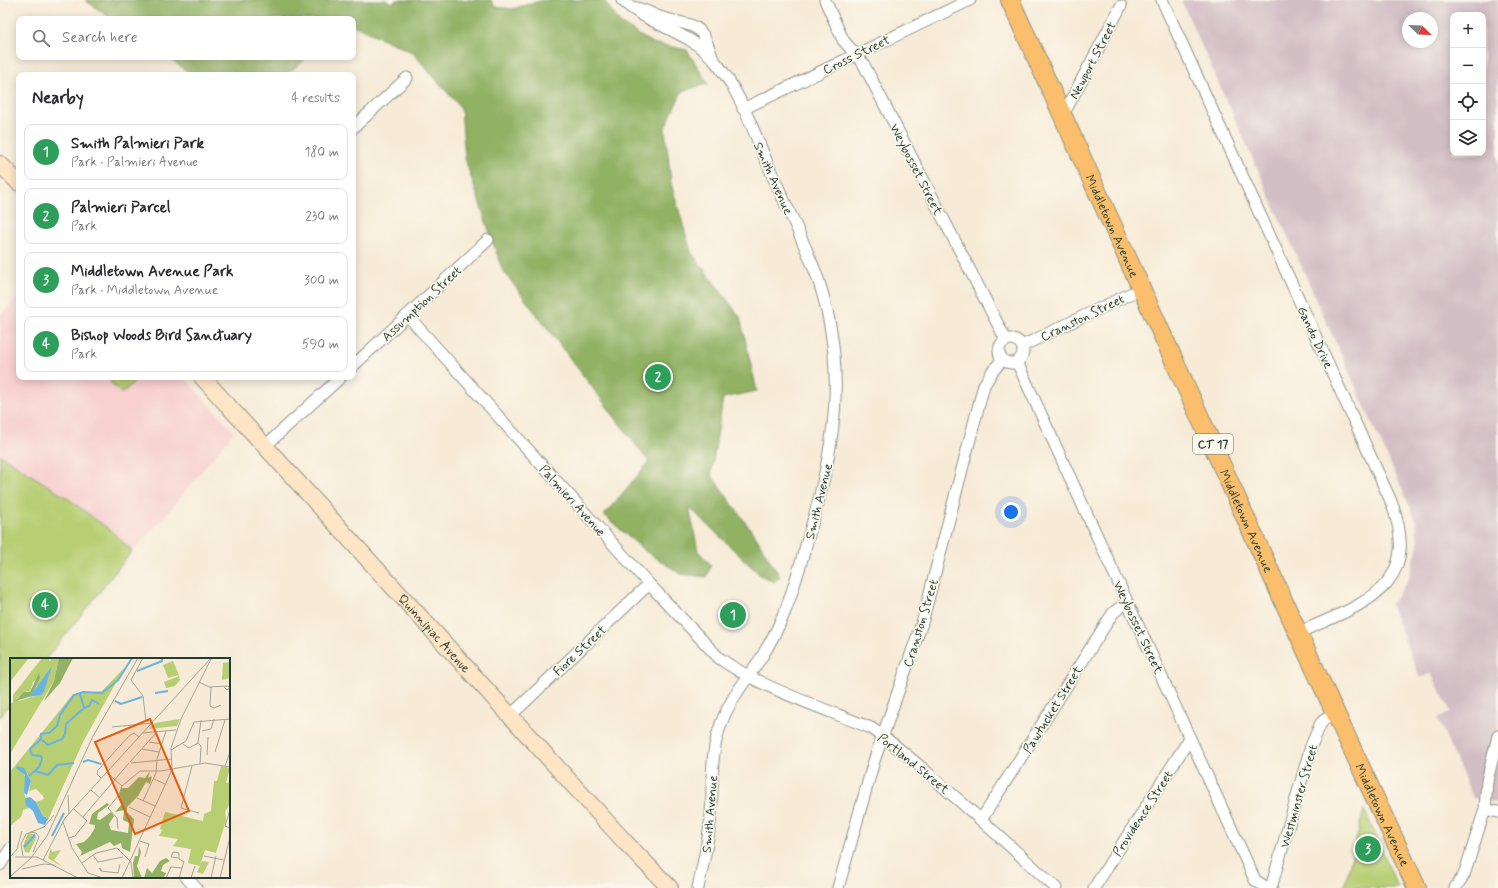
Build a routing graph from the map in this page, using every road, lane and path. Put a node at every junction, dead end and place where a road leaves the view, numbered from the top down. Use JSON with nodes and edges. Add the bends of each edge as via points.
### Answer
{"nodes":[{"id":1,"x":825,"y":0,"type":"edge"},
{"id":2,"x":970,"y":0,"type":"edge"},
{"id":3,"x":1010,"y":0,"type":"edge"},
{"id":4,"x":1162,"y":0,"type":"edge"},
{"id":5,"x":626,"y":3,"type":"edge"},
{"id":6,"x":1122,"y":6,"type":"dead end"},
{"id":7,"x":857,"y":54,"type":"junction"},
{"id":8,"x":407,"y":78,"type":"dead end"},
{"id":9,"x":743,"y":109,"type":"junction"},
{"id":10,"x":1063,"y":115,"type":"junction"},
{"id":11,"x":356,"y":125,"type":"edge"},
{"id":12,"x":0,"y":164,"type":"edge"},
{"id":13,"x":16,"y":181,"type":"edge"},
{"id":14,"x":488,"y":240,"type":"dead end"},
{"id":15,"x":1142,"y":288,"type":"junction"},
{"id":16,"x":407,"y":315,"type":"junction"},
{"id":17,"x":1006,"y":340,"type":"junction"},
{"id":18,"x":1022,"y":346,"type":"junction"},
{"id":19,"x":1002,"y":360,"type":"junction"},
{"id":20,"x":1017,"y":362,"type":"junction"},
{"id":21,"x":356,"y":363,"type":"edge"},
{"id":22,"x":205,"y":380,"type":"edge"},
{"id":23,"x":338,"y":380,"type":"edge"},
{"id":24,"x":265,"y":446,"type":"junction"},
{"id":25,"x":649,"y":584,"type":"junction"},
{"id":26,"x":1127,"y":602,"type":"junction"},
{"id":27,"x":1298,"y":632,"type":"junction"},
{"id":28,"x":747,"y":675,"type":"junction"},
{"id":29,"x":1335,"y":710,"type":"junction"},
{"id":30,"x":510,"y":716,"type":"junction"},
{"id":31,"x":882,"y":736,"type":"junction"},
{"id":32,"x":1498,"y":736,"type":"edge"},
{"id":33,"x":1190,"y":738,"type":"junction"},
{"id":34,"x":1485,"y":809,"type":"junction"},
{"id":35,"x":1498,"y":812,"type":"edge"},
{"id":36,"x":982,"y":820,"type":"junction"},
{"id":37,"x":10,"y":850,"type":"edge"},
{"id":38,"x":0,"y":865,"type":"edge"},
{"id":39,"x":187,"y":878,"type":"edge"},
{"id":40,"x":196,"y":888,"type":"edge"},
{"id":41,"x":670,"y":888,"type":"edge"},
{"id":42,"x":698,"y":888,"type":"edge"},
{"id":43,"x":838,"y":888,"type":"edge"},
{"id":44,"x":1056,"y":888,"type":"edge"},
{"id":45,"x":1094,"y":888,"type":"edge"},
{"id":46,"x":1267,"y":888,"type":"edge"},
{"id":47,"x":1271,"y":888,"type":"edge"},
{"id":48,"x":1417,"y":888,"type":"edge"},
{"id":49,"x":1455,"y":888,"type":"edge"}],
"edges":[{"from":1,"to":7,"type":"street","name":"Weybosset Street","via":[[844,40]]},
{"from":2,"to":7,"type":"street","name":"Cross Street"},
{"from":3,"to":10,"type":"main road","name":"Middletown Avenue","number":"CT 17"},
{"from":4,"to":27,"type":"street","name":"Gando Drive","via":[[1390,499],[1400,530],[1398,560],[1393,574],[1383,587],[1357,607]]},
{"from":5,"to":9,"type":"street","name":"Smith Avenue","via":[[697,28],[705,36],[712,57]]},
{"from":6,"to":10,"type":"street","name":"Newport Street"},
{"from":7,"to":9,"type":"street","name":"Cross Street"},
{"from":7,"to":17,"type":"street","name":"Weybosset Street"},
{"from":8,"to":11,"type":"street"},
{"from":9,"to":28,"type":"street","name":"Smith Avenue","via":[[817,278],[828,318],[836,396],[827,471],[799,572],[778,628],[760,660]]},
{"from":10,"to":15,"type":"main road","name":"Middletown Avenue","number":"CT 17"},
{"from":12,"to":13,"type":"main road"},
{"from":14,"to":16,"type":"street","name":"Assumption Street"},
{"from":15,"to":18,"type":"street","name":"Cranston Street"},
{"from":15,"to":27,"type":"main road","name":"Middletown Avenue","number":"CT 17"},
{"from":16,"to":21,"type":"street","name":"Assumption Street"},
{"from":16,"to":25,"type":"street","name":"Palmieri Avenue"},
{"from":17,"to":18,"type":"street","via":[[1013,339]]},
{"from":17,"to":19,"type":"street","via":[[999,349]]},
{"from":18,"to":20,"type":"street","via":[[1022,357]]},
{"from":19,"to":20,"type":"street","via":[[1007,363]]},
{"from":19,"to":31,"type":"street","name":"Cranston Street","via":[[984,386],[922,623]]},
{"from":20,"to":26,"type":"street","name":"Weybosset Street"},
{"from":22,"to":24,"type":"main road","name":"Quinnipiac Avenue"},
{"from":23,"to":24,"type":"street"},
{"from":24,"to":30,"type":"main road","name":"Quinnipiac Avenue"},
{"from":25,"to":28,"type":"street","name":"Palmieri Avenue","via":[[719,658]]},
{"from":25,"to":30,"type":"street","name":"Fiore Street"},
{"from":26,"to":33,"type":"street","name":"Weybosset Street"},
{"from":26,"to":36,"type":"street","name":"Pawtucket Street","via":[[1113,613]]},
{"from":27,"to":29,"type":"main road","name":"Middletown Avenue","number":"CT 17"},
{"from":28,"to":31,"type":"street","name":"Portland Street","via":[[871,728]]},
{"from":28,"to":42,"type":"street","name":"Smith Avenue","via":[[731,701],[718,732],[714,751],[709,832]]},
{"from":29,"to":47,"type":"street","name":"Westminster Street","via":[[1321,723],[1311,746]]},
{"from":29,"to":48,"type":"main road","name":"Middletown Avenue","number":"CT 17"},
{"from":30,"to":41,"type":"main road","name":"Quinnipiac Avenue"},
{"from":31,"to":36,"type":"street","name":"Portland Street","via":[[900,748]]},
{"from":31,"to":43,"type":"street","name":"Cranston Street"},
{"from":32,"to":34,"type":"street","via":[[1487,781]]},
{"from":33,"to":45,"type":"street","name":"Providence Street"},
{"from":33,"to":46,"type":"street","name":"Weybosset Street","via":[[1255,880]]},
{"from":34,"to":35,"type":"street"},
{"from":34,"to":49,"type":"street","via":[[1464,875]]},
{"from":36,"to":44,"type":"street","name":"Portland Street"},
{"from":37,"to":38,"type":"street"},
{"from":39,"to":40,"type":"street"}]}
